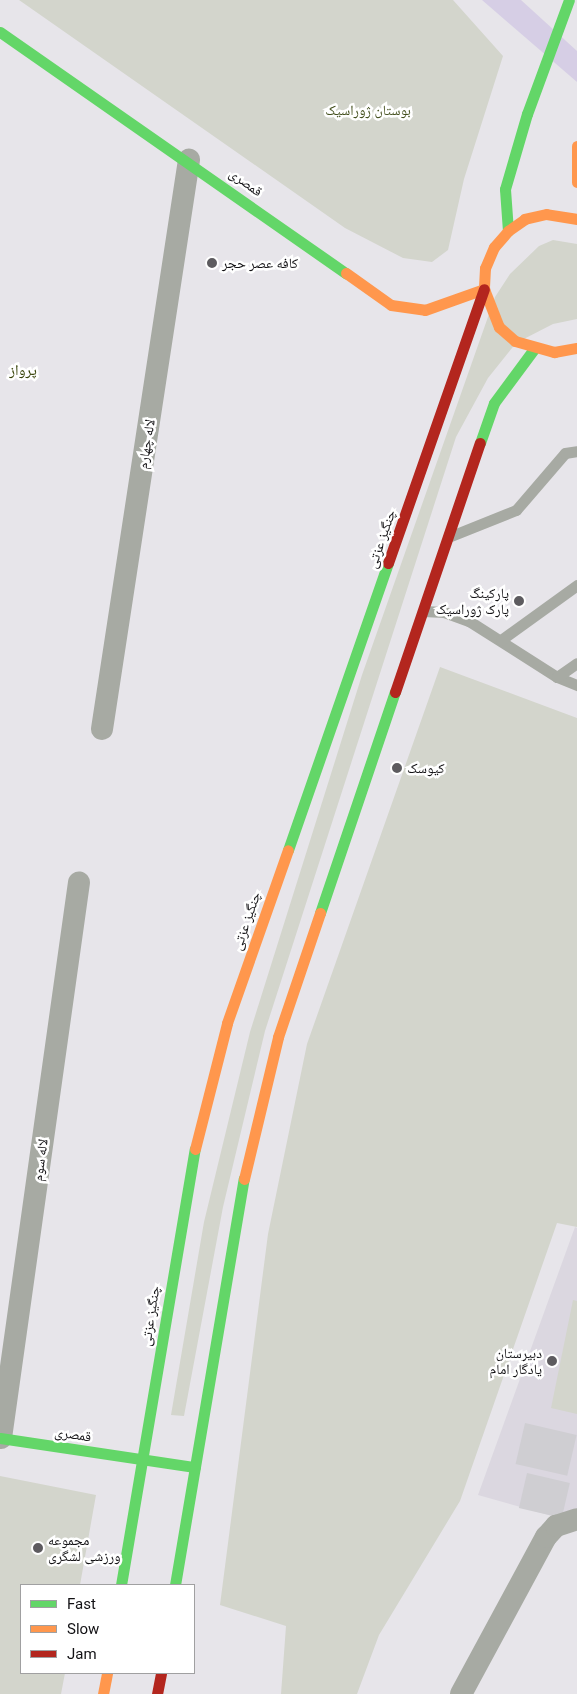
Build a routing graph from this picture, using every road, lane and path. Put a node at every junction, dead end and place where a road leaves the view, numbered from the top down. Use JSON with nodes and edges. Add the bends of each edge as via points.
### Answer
{"nodes":[{"id":1,"x":569,"y":0,"type":"edge"},
{"id":2,"x":0,"y":32,"type":"edge"},
{"id":3,"x":577,"y":146,"type":"edge"},
{"id":4,"x":189,"y":160,"type":"junction"},
{"id":5,"x":577,"y":182,"type":"edge"},
{"id":6,"x":577,"y":219,"type":"edge"},
{"id":7,"x":508,"y":231,"type":"junction"},
{"id":8,"x":484,"y":289,"type":"junction"},
{"id":9,"x":577,"y":348,"type":"edge"},
{"id":10,"x":534,"y":349,"type":"junction"},
{"id":11,"x":577,"y":451,"type":"edge"},
{"id":12,"x":448,"y":538,"type":"junction"},
{"id":13,"x":577,"y":585,"type":"edge"},
{"id":14,"x":423,"y":611,"type":"junction"},
{"id":15,"x":502,"y":640,"type":"junction"},
{"id":16,"x":577,"y":663,"type":"edge"},
{"id":17,"x":557,"y":677,"type":"junction"},
{"id":18,"x":577,"y":685,"type":"edge"},
{"id":19,"x":102,"y":729,"type":"dead end"},
{"id":20,"x":79,"y":882,"type":"dead end"},
{"id":21,"x":1,"y":1438,"type":"edge"},
{"id":22,"x":142,"y":1459,"type":"junction"},
{"id":23,"x":194,"y":1467,"type":"junction"},
{"id":24,"x":577,"y":1519,"type":"edge"},
{"id":25,"x":121,"y":1584,"type":"edge"},
{"id":26,"x":175,"y":1584,"type":"edge"},
{"id":27,"x":106,"y":1674,"type":"edge"},
{"id":28,"x":160,"y":1674,"type":"edge"},
{"id":29,"x":103,"y":1694,"type":"edge"},
{"id":30,"x":157,"y":1694,"type":"edge"},
{"id":31,"x":461,"y":1694,"type":"edge"}],
"edges":[{"from":1,"to":7,"type":"street","via":[[527,114],[506,189]]},
{"from":2,"to":4,"type":"street","name":"قمصری"},
{"from":3,"to":5,"type":"street"},
{"from":4,"to":8,"type":"street","name":"قمصری","via":[[391,305],[425,310]]},
{"from":4,"to":19,"type":"street","name":"لاله چهارم"},
{"from":6,"to":7,"type":"street","via":[[546,214],[525,220]]},
{"from":7,"to":8,"type":"street","name":"چنگیز عزتی","via":[[491,254]]},
{"from":8,"to":10,"type":"street","via":[[489,310],[499,327],[515,341]]},
{"from":8,"to":22,"type":"street","name":"چنگیز عزتی","via":[[227,1022],[196,1147]]},
{"from":9,"to":10,"type":"street","via":[[554,352]]},
{"from":10,"to":12,"type":"street","via":[[494,403]]},
{"from":11,"to":12,"type":"lane","via":[[565,453],[516,510]]},
{"from":12,"to":14,"type":"street"},
{"from":13,"to":15,"type":"lane"},
{"from":14,"to":15,"type":"lane","via":[[452,615]]},
{"from":14,"to":23,"type":"street","via":[[278,1037],[253,1133],[234,1229]]},
{"from":15,"to":17,"type":"lane"},
{"from":16,"to":17,"type":"lane"},
{"from":17,"to":18,"type":"lane"},
{"from":20,"to":21,"type":"street","name":"لاله سوم"},
{"from":21,"to":22,"type":"street","name":"قمصری"},
{"from":22,"to":23,"type":"street","name":"قمصری"},
{"from":22,"to":25,"type":"street","name":"چنگیز عزتی"},
{"from":23,"to":26,"type":"street"},
{"from":24,"to":31,"type":"street","via":[[556,1526],[546,1537]]},
{"from":27,"to":29,"type":"street"},
{"from":28,"to":30,"type":"street"}]}
